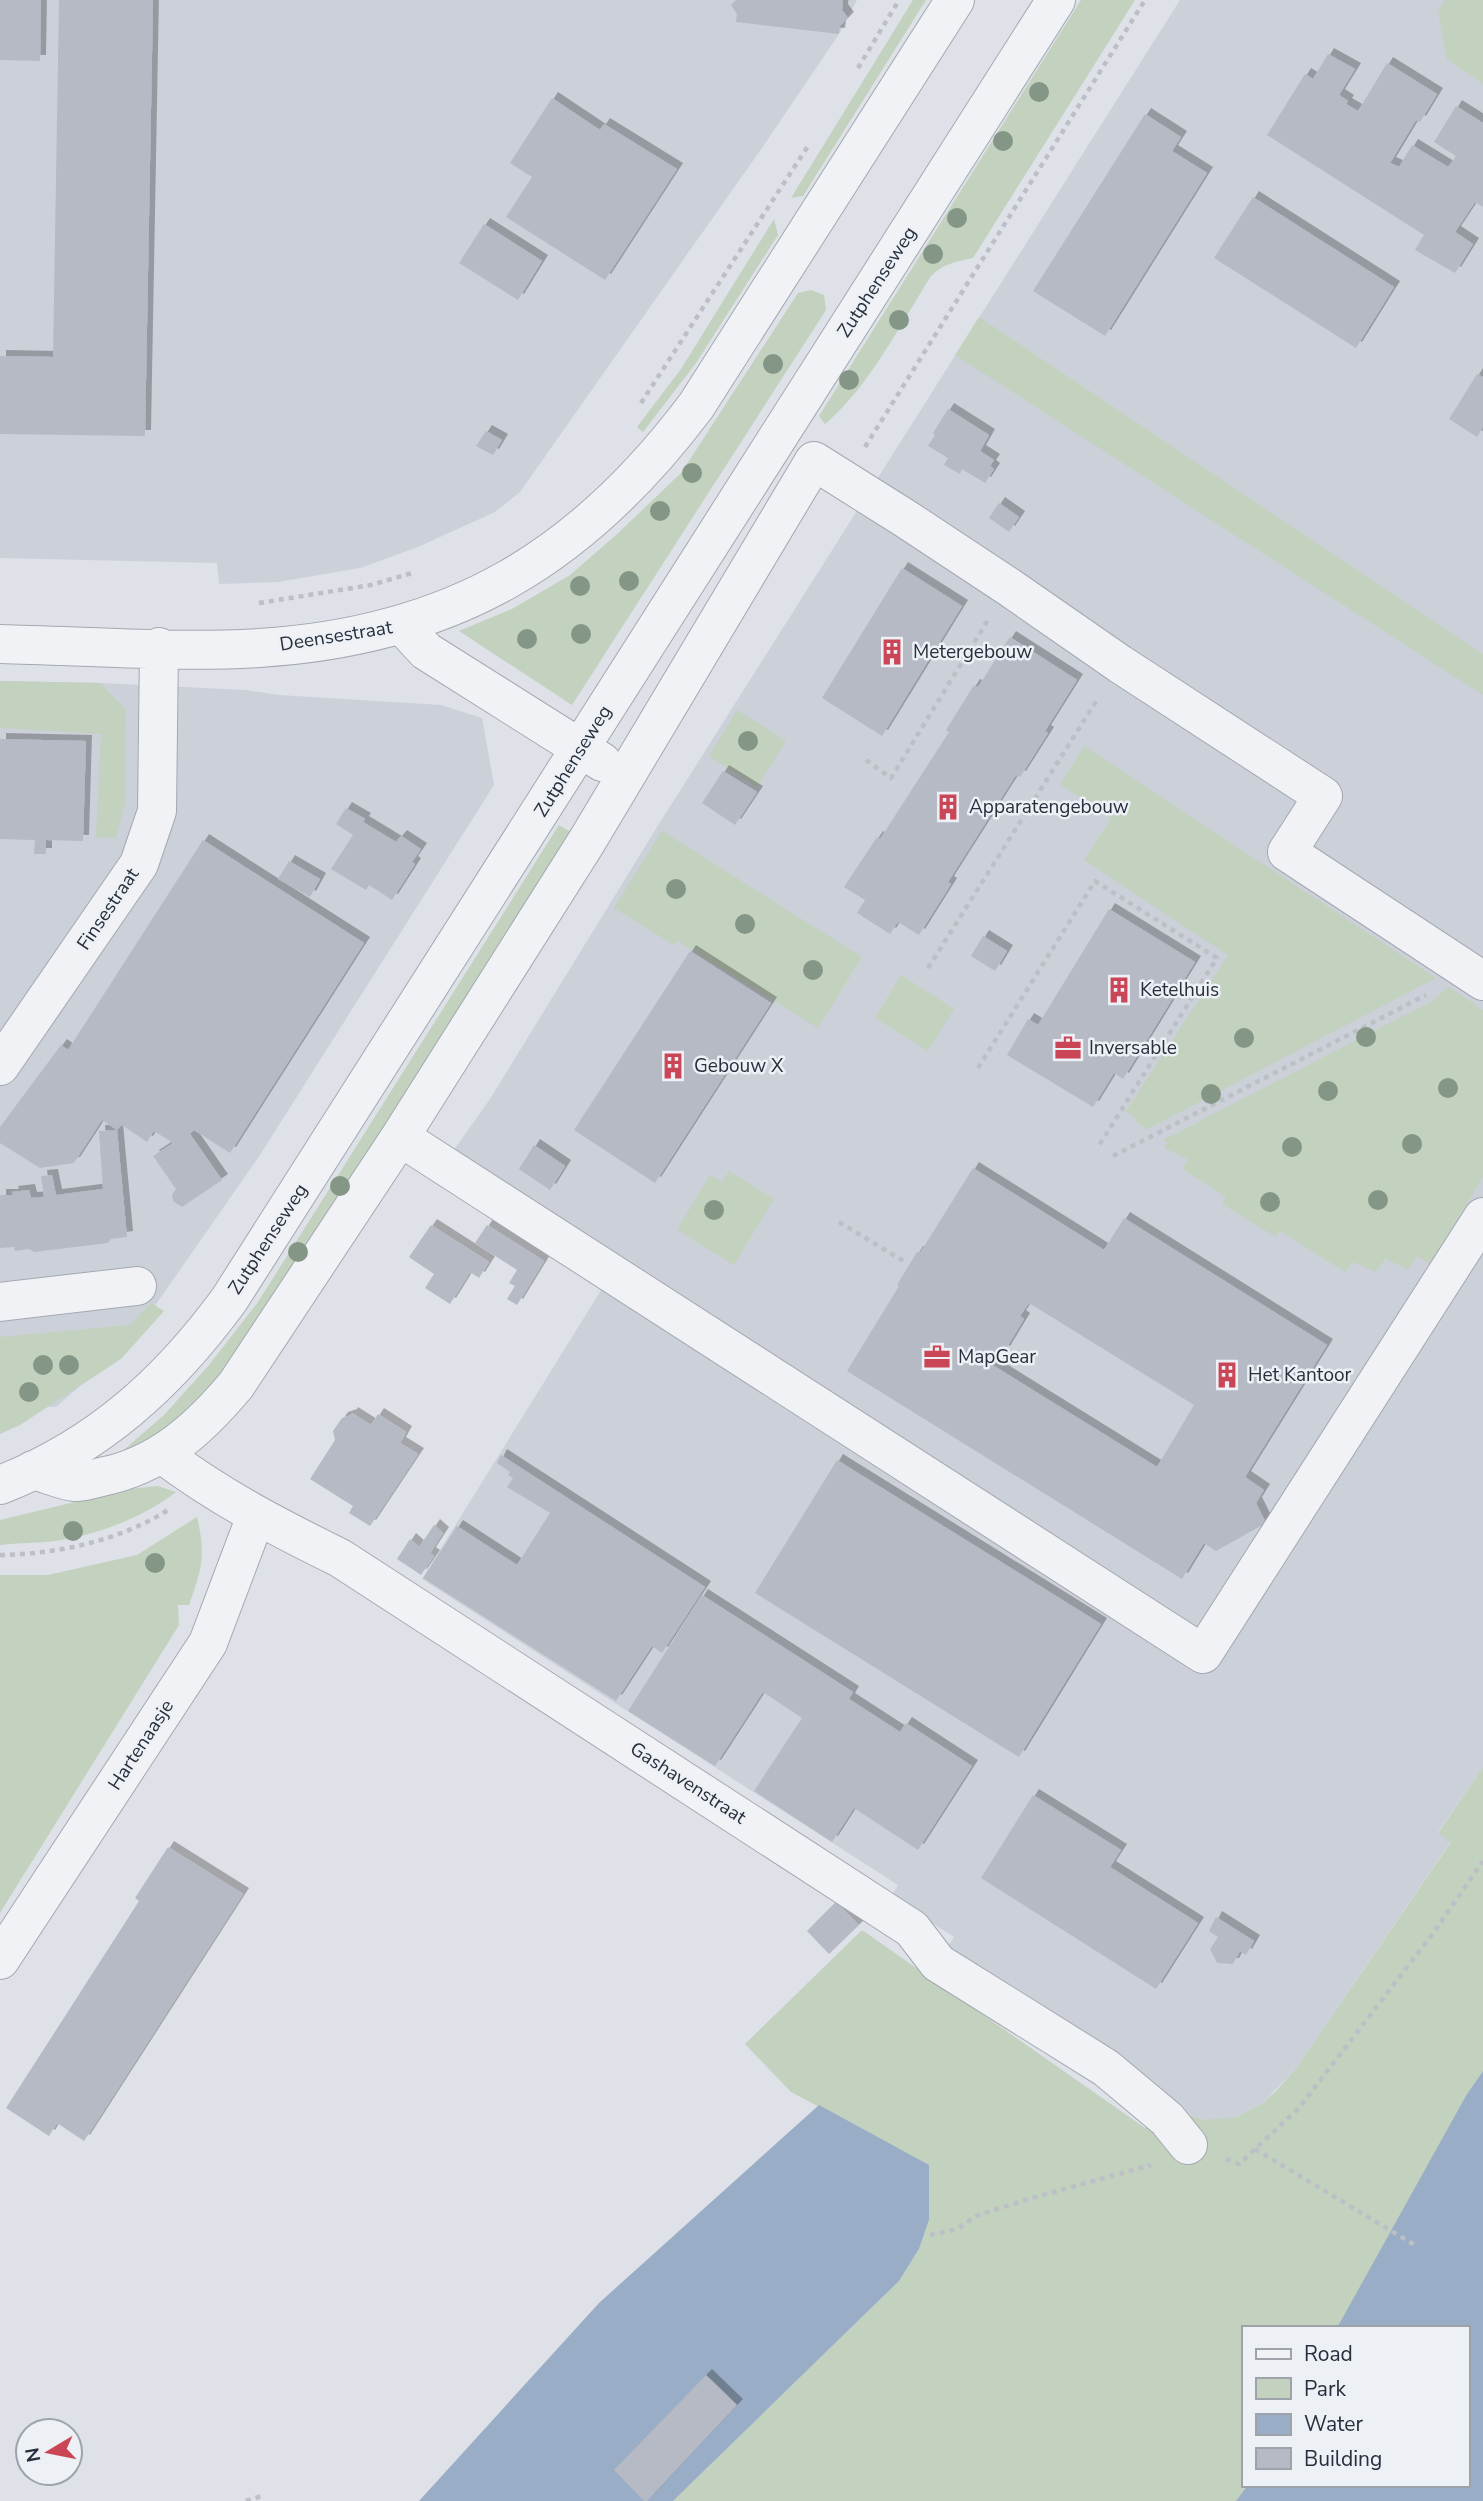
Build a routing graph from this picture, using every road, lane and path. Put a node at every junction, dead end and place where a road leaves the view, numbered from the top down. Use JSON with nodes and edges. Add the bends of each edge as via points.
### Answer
{"nodes":[{"id":1,"x":899,"y":0,"type":"edge"},
{"id":2,"x":956,"y":0,"type":"edge"},
{"id":3,"x":1056,"y":0,"type":"edge"},
{"id":4,"x":858,"y":69,"type":"dead end"},
{"id":5,"x":814,"y":138,"type":"dead end"},
{"id":6,"x":637,"y":408,"type":"dead end"},
{"id":7,"x":418,"y":571,"type":"dead end"},
{"id":8,"x":1009,"y":587,"type":"junction"},
{"id":9,"x":247,"y":605,"type":"dead end"},
{"id":10,"x":402,"y":625,"type":"junction"},
{"id":11,"x":0,"y":644,"type":"edge"},
{"id":12,"x":159,"y":648,"type":"junction"},
{"id":13,"x":1120,"y":664,"type":"junction"},
{"id":14,"x":581,"y":747,"type":"junction"},
{"id":15,"x":866,"y":760,"type":"dead end"},
{"id":16,"x":625,"y":777,"type":"junction"},
{"id":17,"x":928,"y":968,"type":"dead end"},
{"id":18,"x":1471,"y":973,"type":"edge"},
{"id":19,"x":0,"y":1066,"type":"edge"},
{"id":20,"x":978,"y":1068,"type":"dead end"},
{"id":21,"x":400,"y":1137,"type":"junction"},
{"id":22,"x":1098,"y":1147,"type":"dead end"},
{"id":23,"x":1113,"y":1157,"type":"dead end"},
{"id":24,"x":1483,"y":1217,"type":"edge"},
{"id":25,"x":839,"y":1222,"type":"dead end"},
{"id":26,"x":907,"y":1263,"type":"dead end"},
{"id":27,"x":137,"y":1286,"type":"dead end"},
{"id":28,"x":0,"y":1302,"type":"edge"},
{"id":29,"x":162,"y":1454,"type":"junction"},
{"id":30,"x":17,"y":1477,"type":"edge"},
{"id":31,"x":201,"y":1483,"type":"junction"},
{"id":32,"x":256,"y":1516,"type":"junction"},
{"id":33,"x":0,"y":1555,"type":"edge"},
{"id":34,"x":1483,"y":1861,"type":"edge"},
{"id":35,"x":0,"y":1960,"type":"edge"},
{"id":36,"x":1188,"y":2145,"type":"junction"},
{"id":37,"x":1255,"y":2148,"type":"junction"},
{"id":38,"x":930,"y":2235,"type":"dead end"},
{"id":39,"x":1418,"y":2247,"type":"dead end"},
{"id":40,"x":265,"y":2495,"type":"dead end"},
{"id":41,"x":246,"y":2501,"type":"edge"}],
"edges":[{"from":1,"to":4,"type":"path"},
{"from":2,"to":10,"type":"street","via":[[696,406],[648,467],[596,518],[538,561],[464,602]]},
{"from":3,"to":14,"type":"street","name":"Zutphenseweg"},
{"from":5,"to":6,"type":"path"},
{"from":7,"to":9,"type":"path","via":[[371,585]]},
{"from":8,"to":13,"type":"street"},
{"from":8,"to":15,"type":"path","via":[[891,778]]},
{"from":8,"to":16,"type":"street","name":"Zutphenseweg","via":[[814,461]]},
{"from":10,"to":12,"type":"street","name":"Deensestraat","via":[[283,646]]},
{"from":10,"to":14,"type":"street","name":"Deensestraat","via":[[426,651]]},
{"from":11,"to":12,"type":"street","name":"Deensestraat"},
{"from":12,"to":19,"type":"street","name":"Finsestraat","via":[[157,811],[139,864]]},
{"from":13,"to":17,"type":"path"},
{"from":13,"to":18,"type":"street","via":[[1323,796],[1287,852]]},
{"from":14,"to":16,"type":"street","name":"Deensestraat"},
{"from":14,"to":30,"type":"street","name":"Zutphenseweg","via":[[264,1248],[208,1328],[145,1397],[80,1443]]},
{"from":16,"to":21,"type":"street","name":"Zutphenseweg"},
{"from":18,"to":23,"type":"path"},
{"from":20,"to":22,"type":"path","via":[[1095,881],[1217,958]]},
{"from":21,"to":24,"type":"street","via":[[1203,1654]]},
{"from":21,"to":29,"type":"street","name":"Zutphenseweg","via":[[236,1385],[206,1419]]},
{"from":25,"to":26,"type":"path"},
{"from":27,"to":28,"type":"street"},
{"from":29,"to":30,"type":"street","name":"Zutphenseweg","via":[[116,1474],[75,1482]]},
{"from":29,"to":31,"type":"street","name":"Gashavenstraat"},
{"from":31,"to":32,"type":"street","name":"Gashavenstraat"},
{"from":31,"to":33,"type":"path","via":[[166,1512],[88,1545]]},
{"from":32,"to":35,"type":"street","name":"Hartenaasje","via":[[208,1643]]},
{"from":32,"to":36,"type":"street","name":"Gashavenstraat","via":[[340,1558],[912,1929],[938,1963],[1106,2068],[1167,2119]]},
{"from":34,"to":37,"type":"path","via":[[1299,2109]]},
{"from":36,"to":37,"type":"path","via":[[1239,2164]]},
{"from":36,"to":38,"type":"path","via":[[1146,2167],[1025,2200],[976,2216],[957,2229]]},
{"from":37,"to":39,"type":"path"},
{"from":40,"to":41,"type":"path"}]}
